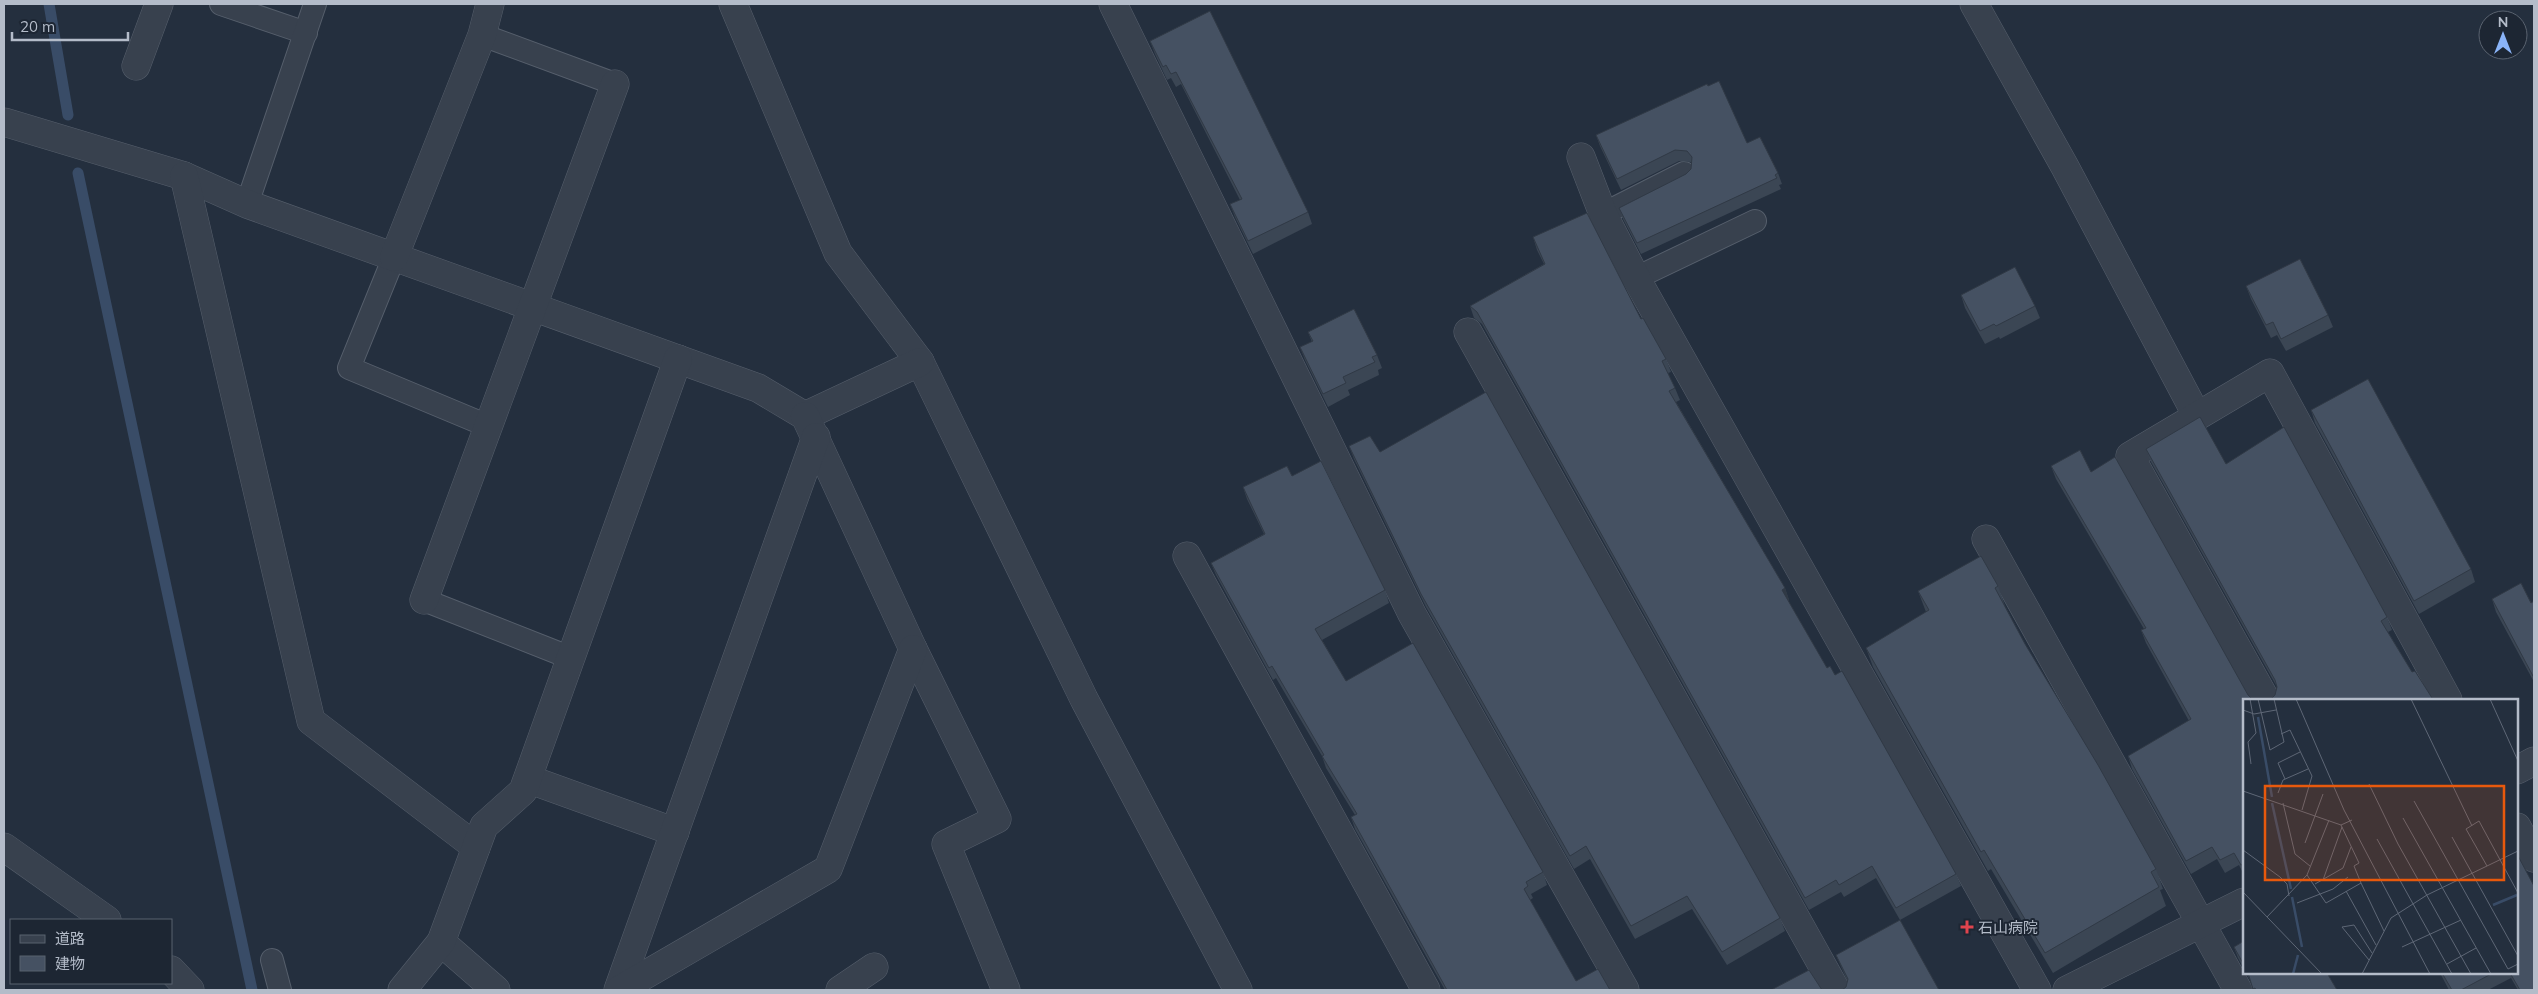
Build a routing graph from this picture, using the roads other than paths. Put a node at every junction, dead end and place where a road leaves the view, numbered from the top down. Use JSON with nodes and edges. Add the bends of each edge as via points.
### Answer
{"nodes":[{"id":1,"x":159,"y":4,"type":"edge"},
{"id":2,"x":221,"y":4,"type":"edge"},
{"id":3,"x":315,"y":4,"type":"edge"},
{"id":4,"x":490,"y":4,"type":"edge"},
{"id":5,"x":733,"y":4,"type":"edge"},
{"id":6,"x":1113,"y":4,"type":"edge"},
{"id":7,"x":1974,"y":4,"type":"edge"},
{"id":8,"x":306,"y":33,"type":"junction"},
{"id":9,"x":482,"y":35,"type":"junction"},
{"id":10,"x":136,"y":66,"type":"dead end"},
{"id":11,"x":615,"y":84,"type":"joint"},
{"id":12,"x":4,"y":122,"type":"edge"},
{"id":13,"x":1581,"y":157,"type":"dead end"},
{"id":14,"x":1684,"y":173,"type":"edge"},
{"id":15,"x":184,"y":176,"type":"junction"},
{"id":16,"x":247,"y":204,"type":"junction"},
{"id":17,"x":1602,"y":214,"type":"junction"},
{"id":18,"x":1754,"y":221,"type":"dead end"},
{"id":19,"x":394,"y":257,"type":"junction"},
{"id":20,"x":1636,"y":278,"type":"junction"},
{"id":21,"x":532,"y":306,"type":"junction"},
{"id":22,"x":1468,"y":332,"type":"dead end"},
{"id":23,"x":678,"y":358,"type":"junction"},
{"id":24,"x":920,"y":362,"type":"junction"},
{"id":25,"x":2197,"y":416,"type":"junction"},
{"id":26,"x":488,"y":426,"type":"junction"},
{"id":27,"x":810,"y":426,"type":"junction"},
{"id":28,"x":1986,"y":539,"type":"dead end"},
{"id":29,"x":1187,"y":556,"type":"dead end"},
{"id":30,"x":424,"y":600,"type":"joint"},
{"id":31,"x":913,"y":649,"type":"junction"},
{"id":32,"x":571,"y":658,"type":"junction"},
{"id":33,"x":2265,"y":699,"type":"edge"},
{"id":34,"x":2447,"y":699,"type":"edge"},
{"id":35,"x":2534,"y":761,"type":"edge"},
{"id":36,"x":2518,"y":769,"type":"edge"},
{"id":37,"x":528,"y":779,"type":"junction"},
{"id":38,"x":2518,"y":829,"type":"edge"},
{"id":39,"x":676,"y":832,"type":"junction"},
{"id":40,"x":4,"y":847,"type":"edge"},
{"id":41,"x":476,"y":847,"type":"junction"},
{"id":42,"x":2534,"y":858,"type":"edge"},
{"id":43,"x":2243,"y":902,"type":"edge"},
{"id":44,"x":106,"y":919,"type":"edge"},
{"id":45,"x":2200,"y":924,"type":"junction"},
{"id":46,"x":441,"y":942,"type":"junction"},
{"id":47,"x":272,"y":960,"type":"dead end"},
{"id":48,"x":874,"y":967,"type":"dead end"},
{"id":49,"x":172,"y":971,"type":"edge"},
{"id":50,"x":190,"y":990,"type":"edge"},
{"id":51,"x":280,"y":990,"type":"edge"},
{"id":52,"x":402,"y":990,"type":"edge"},
{"id":53,"x":496,"y":990,"type":"edge"},
{"id":54,"x":619,"y":990,"type":"edge"},
{"id":55,"x":840,"y":990,"type":"edge"},
{"id":56,"x":1006,"y":990,"type":"edge"},
{"id":57,"x":1238,"y":990,"type":"edge"},
{"id":58,"x":1426,"y":990,"type":"edge"},
{"id":59,"x":1625,"y":990,"type":"edge"},
{"id":60,"x":1836,"y":990,"type":"edge"},
{"id":61,"x":2037,"y":990,"type":"edge"},
{"id":62,"x":2066,"y":990,"type":"edge"},
{"id":63,"x":2238,"y":990,"type":"edge"}],
"edges":[{"from":1,"to":10,"type":"street"},
{"from":2,"to":8,"type":"lane"},
{"from":3,"to":8,"type":"lane"},
{"from":4,"to":9,"type":"street"},
{"from":5,"to":24,"type":"street","via":[[838,253]]},
{"from":6,"to":59,"type":"street","via":[[1412,614]]},
{"from":7,"to":25,"type":"street"},
{"from":8,"to":16,"type":"lane"},
{"from":9,"to":11,"type":"lane"},
{"from":9,"to":19,"type":"street"},
{"from":11,"to":21,"type":"street"},
{"from":12,"to":15,"type":"street"},
{"from":13,"to":17,"type":"street"},
{"from":14,"to":17,"type":"lane"},
{"from":15,"to":16,"type":"street"},
{"from":15,"to":41,"type":"street","via":[[311,721]]},
{"from":16,"to":19,"type":"street"},
{"from":17,"to":20,"type":"street"},
{"from":18,"to":20,"type":"lane"},
{"from":19,"to":21,"type":"street"},
{"from":19,"to":26,"type":"lane","via":[[349,368]]},
{"from":20,"to":61,"type":"street"},
{"from":21,"to":23,"type":"street"},
{"from":21,"to":26,"type":"street"},
{"from":22,"to":60,"type":"street"},
{"from":23,"to":27,"type":"street","via":[[758,388]]},
{"from":23,"to":32,"type":"street"},
{"from":24,"to":27,"type":"street"},
{"from":24,"to":57,"type":"street","via":[[1084,699]]},
{"from":25,"to":33,"type":"street","via":[[2130,456]]},
{"from":25,"to":34,"type":"street","via":[[2270,374]]},
{"from":26,"to":30,"type":"street"},
{"from":27,"to":31,"type":"street"},
{"from":27,"to":39,"type":"street"},
{"from":28,"to":45,"type":"street"},
{"from":29,"to":58,"type":"street"},
{"from":30,"to":32,"type":"lane"},
{"from":31,"to":54,"type":"street","via":[[828,869]]},
{"from":31,"to":56,"type":"street","via":[[997,818],[946,844]]},
{"from":32,"to":37,"type":"street"},
{"from":35,"to":36,"type":"street"},
{"from":37,"to":39,"type":"street"},
{"from":37,"to":41,"type":"street","via":[[524,791],[484,826]]},
{"from":38,"to":42,"type":"street"},
{"from":39,"to":54,"type":"street"},
{"from":40,"to":44,"type":"street"},
{"from":41,"to":46,"type":"street"},
{"from":43,"to":45,"type":"street"},
{"from":45,"to":62,"type":"street"},
{"from":45,"to":63,"type":"street"},
{"from":46,"to":52,"type":"street"},
{"from":46,"to":53,"type":"street"},
{"from":47,"to":51,"type":"lane"},
{"from":48,"to":55,"type":"street"},
{"from":49,"to":50,"type":"street"}]}
